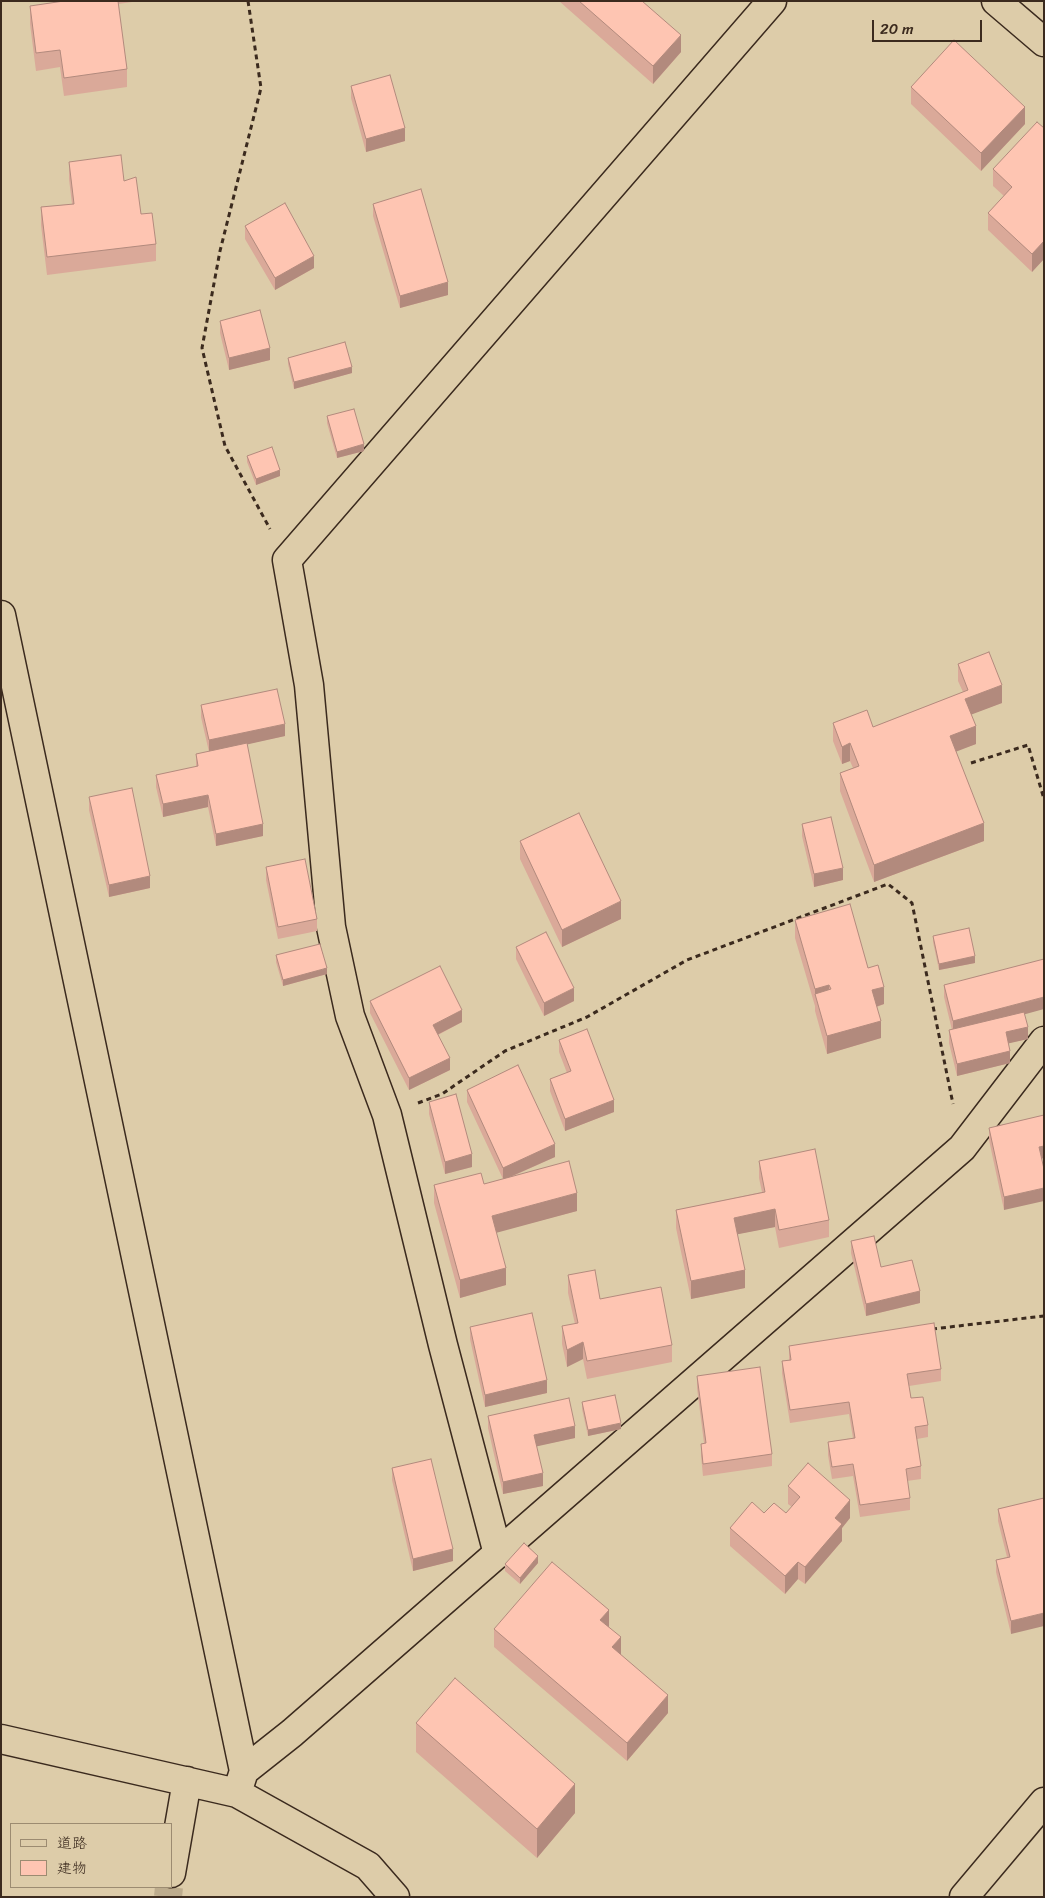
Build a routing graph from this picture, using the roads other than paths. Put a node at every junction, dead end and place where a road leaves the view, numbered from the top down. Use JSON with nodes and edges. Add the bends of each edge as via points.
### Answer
{"nodes":[{"id":1,"x":772,"y":1,"type":"edge"},
{"id":2,"x":996,"y":1,"type":"edge"},
{"id":3,"x":1044,"y":42,"type":"edge"},
{"id":4,"x":1,"y":614,"type":"edge"},
{"id":5,"x":1044,"y":1041,"type":"edge"},
{"id":6,"x":498,"y":1554,"type":"junction"},
{"id":7,"x":1,"y":1739,"type":"edge"},
{"id":8,"x":187,"y":1781,"type":"junction"},
{"id":9,"x":241,"y":1782,"type":"junction"},
{"id":10,"x":1044,"y":1802,"type":"edge"},
{"id":11,"x":172,"y":1867,"type":"edge"},
{"id":12,"x":395,"y":1897,"type":"edge"},
{"id":13,"x":964,"y":1897,"type":"edge"}],
"edges":[{"from":1,"to":6,"type":"street","via":[[287,560],[309,685],[331,927],[350,1016],[387,1115]]},
{"from":2,"to":3,"type":"street"},
{"from":4,"to":9,"type":"street"},
{"from":5,"to":6,"type":"street","via":[[962,1148]]},
{"from":6,"to":9,"type":"street","via":[[292,1733]]},
{"from":7,"to":8,"type":"street"},
{"from":8,"to":9,"type":"street"},
{"from":8,"to":11,"type":"street"},
{"from":9,"to":12,"type":"street","via":[[368,1866]]},
{"from":10,"to":13,"type":"street"}]}
